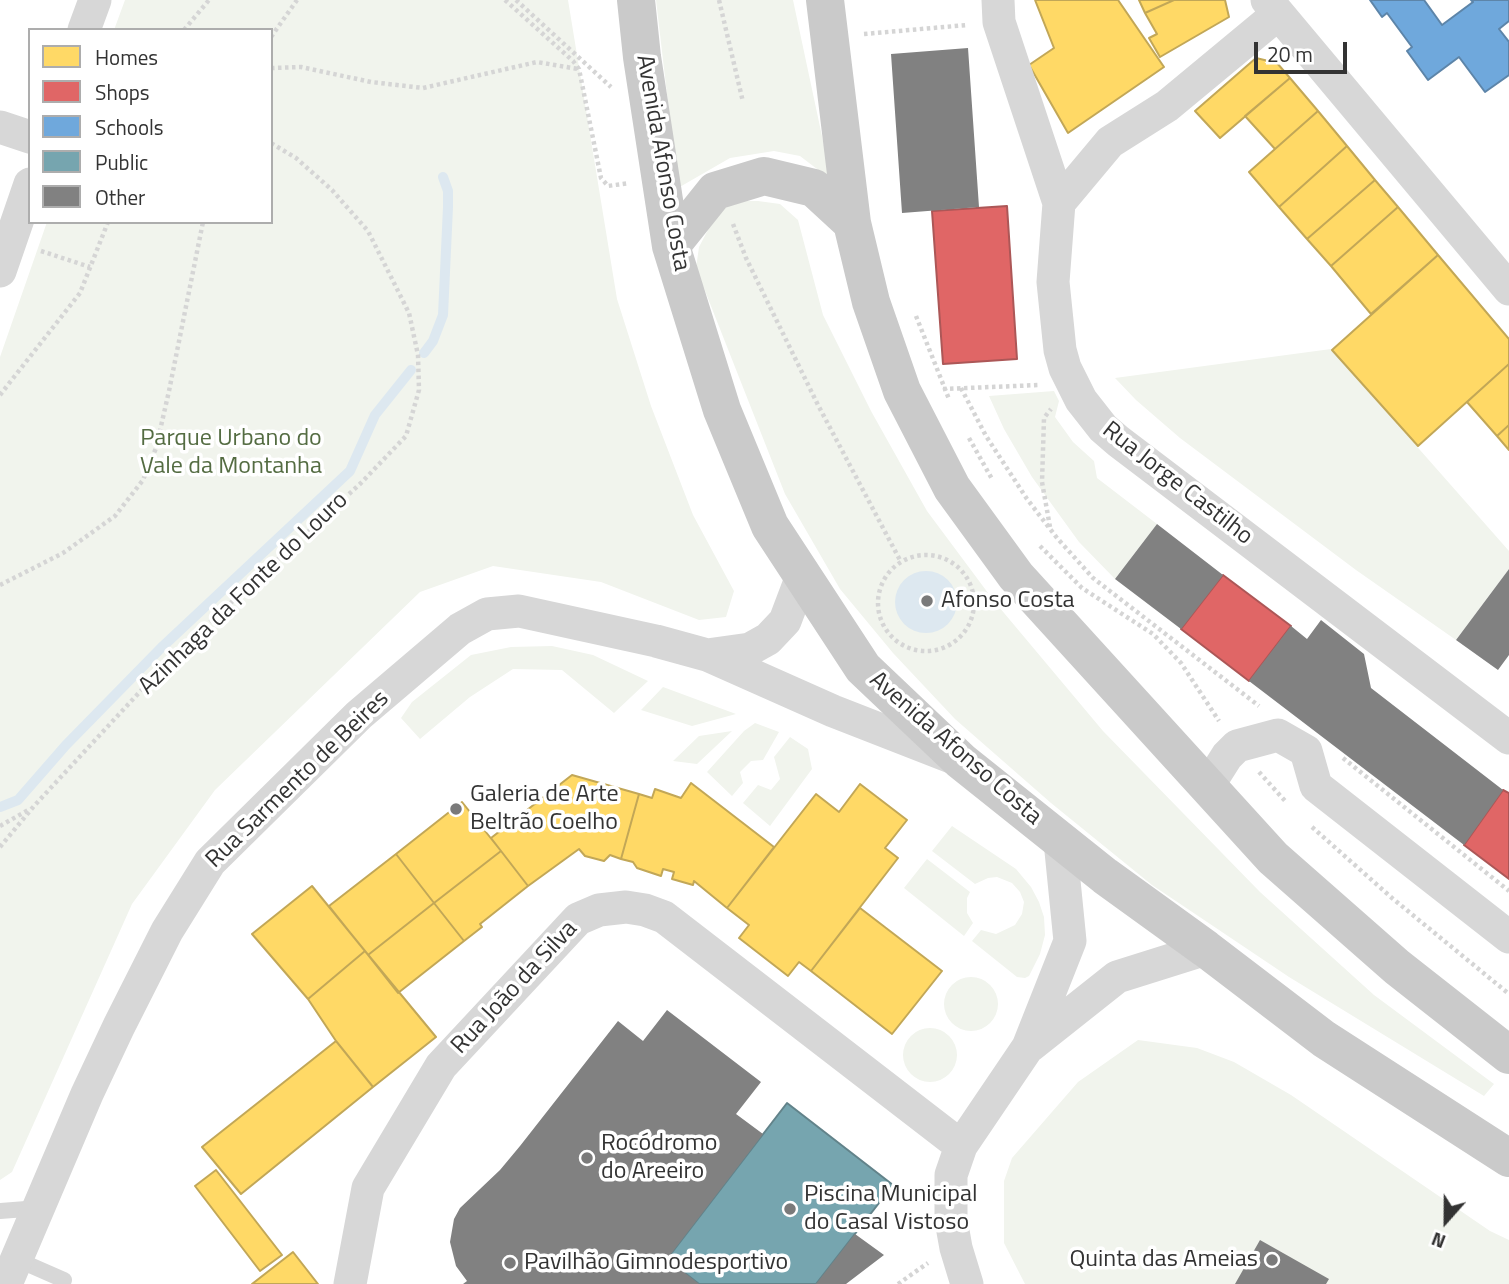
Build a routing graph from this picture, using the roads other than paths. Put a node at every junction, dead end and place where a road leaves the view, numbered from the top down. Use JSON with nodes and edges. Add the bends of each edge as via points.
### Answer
{"nodes":[{"id":1,"x":95,"y":0,"type":"edge"},
{"id":2,"x":636,"y":0,"type":"edge"},
{"id":3,"x":825,"y":0,"type":"edge"},
{"id":4,"x":1273,"y":7,"type":"edge"},
{"id":5,"x":999,"y":11,"type":"edge"},
{"id":6,"x":85,"y":28,"type":"edge"},
{"id":7,"x":0,"y":127,"type":"edge"},
{"id":8,"x":28,"y":136,"type":"edge"},
{"id":9,"x":1110,"y":142,"type":"junction"},
{"id":10,"x":1046,"y":165,"type":"junction"},
{"id":11,"x":28,"y":190,"type":"edge"},
{"id":12,"x":1059,"y":203,"type":"junction"},
{"id":13,"x":852,"y":223,"type":"junction"},
{"id":14,"x":671,"y":246,"type":"junction"},
{"id":15,"x":5,"y":256,"type":"edge"},
{"id":16,"x":1509,"y":289,"type":"edge"},
{"id":17,"x":802,"y":576,"type":"junction"},
{"id":18,"x":707,"y":655,"type":"junction"},
{"id":19,"x":1509,"y":738,"type":"edge"},
{"id":20,"x":961,"y":761,"type":"junction"},
{"id":21,"x":1208,"y":786,"type":"junction"},
{"id":22,"x":1060,"y":841,"type":"junction"},
{"id":23,"x":1509,"y":937,"type":"edge"},
{"id":24,"x":1206,"y":949,"type":"junction"},
{"id":25,"x":1028,"y":1047,"type":"junction"},
{"id":26,"x":1509,"y":1055,"type":"edge"},
{"id":27,"x":1421,"y":1101,"type":"junction"},
{"id":28,"x":1509,"y":1139,"type":"edge"},
{"id":29,"x":961,"y":1146,"type":"junction"},
{"id":30,"x":1509,"y":1158,"type":"edge"},
{"id":31,"x":39,"y":1208,"type":"junction"},
{"id":32,"x":0,"y":1211,"type":"edge"},
{"id":33,"x":11,"y":1271,"type":"edge"},
{"id":34,"x":64,"y":1280,"type":"dead end"},
{"id":35,"x":350,"y":1284,"type":"edge"},
{"id":36,"x":967,"y":1284,"type":"edge"}],
"edges":[{"from":1,"to":6,"type":"street"},
{"from":2,"to":14,"type":"main road","name":"Avenida Afonso Costa"},
{"from":3,"to":13,"type":"main road"},
{"from":4,"to":9,"type":"street","via":[[1167,106]]},
{"from":4,"to":16,"type":"street"},
{"from":5,"to":10,"type":"street","name":"Rua Jorge Castilho"},
{"from":7,"to":8,"type":"street"},
{"from":9,"to":10,"type":"street"},
{"from":9,"to":12,"type":"street"},
{"from":10,"to":12,"type":"street","name":"Rua Jorge Castilho"},
{"from":11,"to":15,"type":"street"},
{"from":12,"to":19,"type":"street","name":"Rua Jorge Castilho","via":[[1054,282],[1060,350],[1072,384],[1091,414],[1118,441]]},
{"from":13,"to":14,"type":"main road","via":[[814,188],[764,176],[715,191]]},
{"from":13,"to":21,"type":"main road","via":[[871,302],[902,391],[952,488],[1016,576]]},
{"from":14,"to":17,"type":"main road","name":"Avenida Afonso Costa","via":[[722,410],[770,526]]},
{"from":17,"to":18,"type":"street","name":"Rua Sarmento de Beires","via":[[785,621],[768,639],[750,649]]},
{"from":17,"to":20,"type":"main road","name":"Avenida Afonso Costa","via":[[863,668]]},
{"from":18,"to":20,"type":"street","name":"Rua Sarmento de Beires","via":[[832,711]]},
{"from":18,"to":31,"type":"street","name":"Rua Sarmento de Beires","via":[[519,611],[487,614],[460,629],[359,715],[210,862],[167,931],[119,1026]]},
{"from":20,"to":22,"type":"main road","name":"Avenida Afonso Costa"},
{"from":21,"to":23,"type":"street","via":[[1237,746],[1278,735],[1306,751],[1316,786]]},
{"from":21,"to":26,"type":"main road","via":[[1273,858],[1397,967]]},
{"from":22,"to":24,"type":"main road","name":"Avenida Afonso Costa"},
{"from":22,"to":25,"type":"street","via":[[1070,941]]},
{"from":24,"to":25,"type":"street","via":[[1117,977]]},
{"from":24,"to":27,"type":"main road","name":"Avenida Afonso Costa","via":[[1324,1040]]},
{"from":25,"to":29,"type":"street"},
{"from":27,"to":28,"type":"main road","name":"Avenida Afonso Costa"},
{"from":27,"to":30,"type":"main road","name":"Avenida Afonso Costa"},
{"from":29,"to":35,"type":"street","name":"Rua João da Silva","via":[[664,918],[626,907],[599,910],[578,919],[441,1066],[368,1188]]},
{"from":29,"to":36,"type":"street","via":[[949,1199]]},
{"from":31,"to":32,"type":"lane"},
{"from":31,"to":33,"type":"street","name":"Rua Sarmento de Beires"},
{"from":33,"to":34,"type":"lane","name":"Rua Sarmento de Beires"}]}
